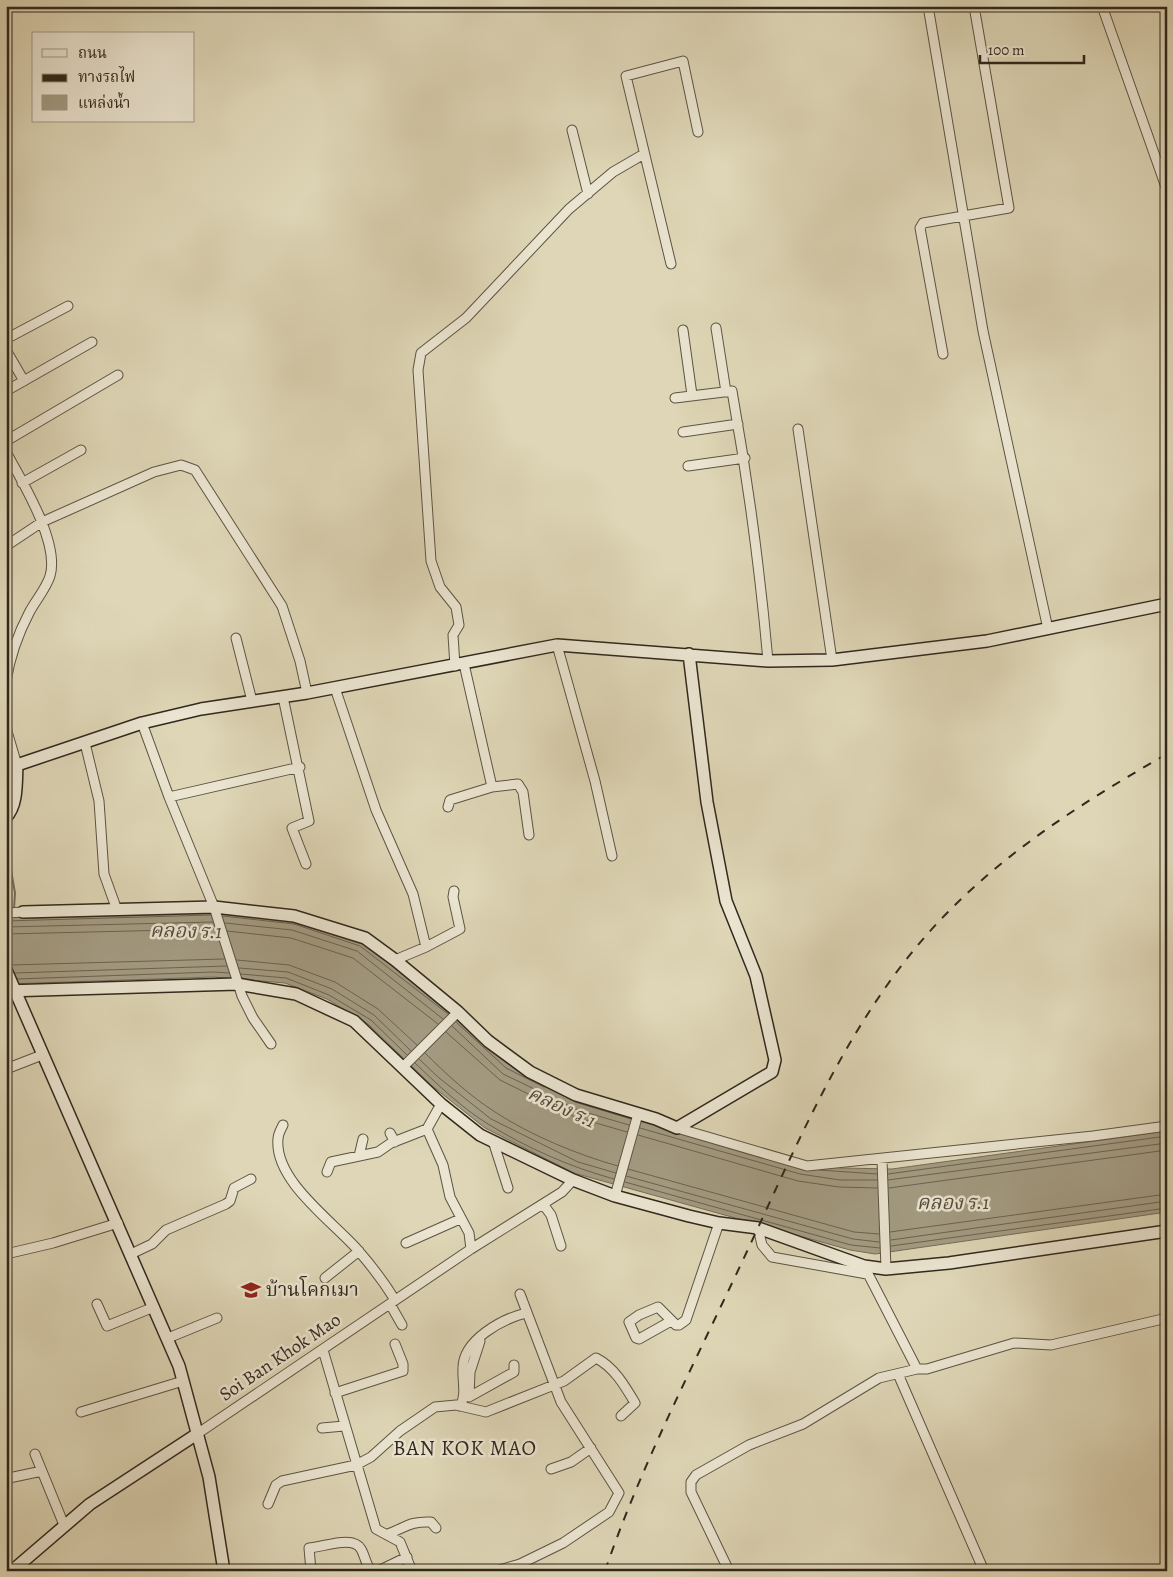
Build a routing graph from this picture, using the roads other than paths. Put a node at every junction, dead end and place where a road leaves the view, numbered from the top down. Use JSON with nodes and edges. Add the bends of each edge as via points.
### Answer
{"nodes":[{"id":1,"x":928,"y":6,"type":"edge"},
{"id":2,"x":974,"y":6,"type":"edge"},
{"id":3,"x":1102,"y":6,"type":"edge"},
{"id":4,"x":572,"y":130,"type":"dead end"},
{"id":5,"x":698,"y":132,"type":"dead end"},
{"id":6,"x":644,"y":154,"type":"junction"},
{"id":7,"x":1167,"y":190,"type":"edge"},
{"id":8,"x":588,"y":194,"type":"junction"},
{"id":9,"x":964,"y":216,"type":"junction"},
{"id":10,"x":671,"y":264,"type":"dead end"},
{"id":11,"x":68,"y":306,"type":"dead end"},
{"id":12,"x":716,"y":328,"type":"dead end"},
{"id":13,"x":683,"y":330,"type":"dead end"},
{"id":14,"x":6,"y":339,"type":"edge"},
{"id":15,"x":92,"y":342,"type":"dead end"},
{"id":16,"x":6,"y":350,"type":"edge"},
{"id":17,"x":943,"y":354,"type":"dead end"},
{"id":18,"x":118,"y":375,"type":"dead end"},
{"id":19,"x":24,"y":381,"type":"junction"},
{"id":20,"x":6,"y":391,"type":"edge"},
{"id":21,"x":726,"y":392,"type":"junction"},
{"id":22,"x":692,"y":395,"type":"junction"},
{"id":23,"x":675,"y":398,"type":"dead end"},
{"id":24,"x":738,"y":424,"type":"junction"},
{"id":25,"x":798,"y":429,"type":"dead end"},
{"id":26,"x":683,"y":432,"type":"dead end"},
{"id":27,"x":6,"y":441,"type":"edge"},
{"id":28,"x":81,"y":450,"type":"dead end"},
{"id":29,"x":6,"y":452,"type":"edge"},
{"id":30,"x":745,"y":458,"type":"junction"},
{"id":31,"x":688,"y":466,"type":"dead end"},
{"id":32,"x":22,"y":483,"type":"junction"},
{"id":33,"x":42,"y":522,"type":"junction"},
{"id":34,"x":6,"y":546,"type":"edge"},
{"id":35,"x":1167,"y":604,"type":"edge"},
{"id":36,"x":1048,"y":629,"type":"junction"},
{"id":37,"x":236,"y":638,"type":"dead end"},
{"id":38,"x":557,"y":645,"type":"junction"},
{"id":39,"x":689,"y":654,"type":"junction"},
{"id":40,"x":832,"y":660,"type":"junction"},
{"id":41,"x":768,"y":661,"type":"junction"},
{"id":42,"x":460,"y":665,"type":"junction"},
{"id":43,"x":6,"y":681,"type":"edge"},
{"id":44,"x":335,"y":688,"type":"junction"},
{"id":45,"x":307,"y":693,"type":"junction"},
{"id":46,"x":284,"y":697,"type":"junction"},
{"id":47,"x":252,"y":701,"type":"junction"},
{"id":48,"x":142,"y":723,"type":"junction"},
{"id":49,"x":6,"y":728,"type":"edge"},
{"id":50,"x":85,"y":743,"type":"junction"},
{"id":51,"x":17,"y":765,"type":"junction"},
{"id":52,"x":300,"y":767,"type":"junction"},
{"id":53,"x":492,"y":787,"type":"junction"},
{"id":54,"x":169,"y":797,"type":"junction"},
{"id":55,"x":448,"y":807,"type":"dead end"},
{"id":56,"x":6,"y":817,"type":"edge"},
{"id":57,"x":529,"y":834,"type":"dead end"},
{"id":58,"x":612,"y":856,"type":"dead end"},
{"id":59,"x":306,"y":864,"type":"dead end"},
{"id":60,"x":454,"y":891,"type":"dead end"},
{"id":61,"x":214,"y":906,"type":"junction"},
{"id":62,"x":117,"y":910,"type":"junction"},
{"id":63,"x":23,"y":912,"type":"joint"},
{"id":64,"x":6,"y":913,"type":"edge"},
{"id":65,"x":426,"y":947,"type":"junction"},
{"id":66,"x":395,"y":960,"type":"junction"},
{"id":67,"x":6,"y":970,"type":"edge"},
{"id":68,"x":237,"y":984,"type":"junction"},
{"id":69,"x":11,"y":990,"type":"edge"},
{"id":70,"x":458,"y":1012,"type":"junction"},
{"id":71,"x":270,"y":1044,"type":"dead end"},
{"id":72,"x":42,"y":1054,"type":"junction"},
{"id":73,"x":403,"y":1067,"type":"junction"},
{"id":74,"x":6,"y":1069,"type":"edge"},
{"id":75,"x":441,"y":1104,"type":"junction"},
{"id":76,"x":637,"y":1118,"type":"junction"},
{"id":77,"x":283,"y":1125,"type":"dead end"},
{"id":78,"x":1167,"y":1126,"type":"edge"},
{"id":79,"x":677,"y":1128,"type":"junction"},
{"id":80,"x":427,"y":1129,"type":"junction"},
{"id":81,"x":390,"y":1133,"type":"dead end"},
{"id":82,"x":363,"y":1139,"type":"dead end"},
{"id":83,"x":493,"y":1141,"type":"junction"},
{"id":84,"x":396,"y":1142,"type":"junction"},
{"id":85,"x":359,"y":1156,"type":"junction"},
{"id":86,"x":882,"y":1160,"type":"junction"},
{"id":87,"x":328,"y":1172,"type":"dead end"},
{"id":88,"x":251,"y":1179,"type":"dead end"},
{"id":89,"x":574,"y":1180,"type":"junction"},
{"id":90,"x":508,"y":1188,"type":"dead end"},
{"id":91,"x":616,"y":1192,"type":"junction"},
{"id":92,"x":543,"y":1204,"type":"junction"},
{"id":93,"x":460,"y":1219,"type":"junction"},
{"id":94,"x":118,"y":1223,"type":"junction"},
{"id":95,"x":719,"y":1223,"type":"junction"},
{"id":96,"x":758,"y":1228,"type":"junction"},
{"id":97,"x":1167,"y":1231,"type":"edge"},
{"id":98,"x":406,"y":1243,"type":"dead end"},
{"id":99,"x":561,"y":1246,"type":"dead end"},
{"id":100,"x":471,"y":1249,"type":"junction"},
{"id":101,"x":359,"y":1251,"type":"junction"},
{"id":102,"x":6,"y":1254,"type":"edge"},
{"id":103,"x":131,"y":1254,"type":"junction"},
{"id":104,"x":886,"y":1269,"type":"junction"},
{"id":105,"x":866,"y":1270,"type":"junction"},
{"id":106,"x":325,"y":1278,"type":"dead end"},
{"id":107,"x":520,"y":1294,"type":"dead end"},
{"id":108,"x":392,"y":1302,"type":"junction"},
{"id":109,"x":97,"y":1304,"type":"dead end"},
{"id":110,"x":154,"y":1307,"type":"junction"},
{"id":111,"x":526,"y":1313,"type":"junction"},
{"id":112,"x":217,"y":1318,"type":"dead end"},
{"id":113,"x":1167,"y":1318,"type":"edge"},
{"id":114,"x":671,"y":1320,"type":"dead end"},
{"id":115,"x":402,"y":1325,"type":"dead end"},
{"id":116,"x":482,"y":1337,"type":"junction"},
{"id":117,"x":168,"y":1338,"type":"junction"},
{"id":118,"x":395,"y":1344,"type":"dead end"},
{"id":119,"x":322,"y":1350,"type":"junction"},
{"id":120,"x":514,"y":1365,"type":"dead end"},
{"id":121,"x":917,"y":1369,"type":"junction"},
{"id":122,"x":898,"y":1374,"type":"junction"},
{"id":123,"x":183,"y":1381,"type":"junction"},
{"id":124,"x":553,"y":1384,"type":"junction"},
{"id":125,"x":335,"y":1393,"type":"junction"},
{"id":126,"x":469,"y":1397,"type":"junction"},
{"id":127,"x":464,"y":1408,"type":"junction"},
{"id":128,"x":81,"y":1412,"type":"dead end"},
{"id":129,"x":621,"y":1416,"type":"dead end"},
{"id":130,"x":344,"y":1426,"type":"junction"},
{"id":131,"x":322,"y":1428,"type":"dead end"},
{"id":132,"x":197,"y":1434,"type":"junction"},
{"id":133,"x":590,"y":1448,"type":"junction"},
{"id":134,"x":35,"y":1454,"type":"dead end"},
{"id":135,"x":356,"y":1465,"type":"junction"},
{"id":136,"x":551,"y":1469,"type":"dead end"},
{"id":137,"x":42,"y":1471,"type":"junction"},
{"id":138,"x":9,"y":1478,"type":"dead end"},
{"id":139,"x":268,"y":1504,"type":"dead end"},
{"id":140,"x":64,"y":1525,"type":"junction"},
{"id":141,"x":436,"y":1528,"type":"dead end"},
{"id":142,"x":388,"y":1534,"type":"junction"},
{"id":143,"x":407,"y":1558,"type":"junction"},
{"id":144,"x":521,"y":1567,"type":"edge"},
{"id":145,"x":12,"y":1571,"type":"edge"},
{"id":146,"x":224,"y":1571,"type":"edge"},
{"id":147,"x":311,"y":1571,"type":"edge"},
{"id":148,"x":371,"y":1571,"type":"edge"},
{"id":149,"x":378,"y":1571,"type":"edge"},
{"id":150,"x":412,"y":1571,"type":"edge"},
{"id":151,"x":496,"y":1571,"type":"edge"},
{"id":152,"x":729,"y":1571,"type":"edge"},
{"id":153,"x":984,"y":1571,"type":"edge"}],
"edges":[{"from":1,"to":9,"type":"street"},
{"from":2,"to":9,"type":"street","via":[[1009,208]]},
{"from":3,"to":7,"type":"street"},
{"from":4,"to":8,"type":"street"},
{"from":5,"to":6,"type":"street","via":[[682,61],[626,76]]},
{"from":6,"to":8,"type":"street","via":[[613,172]]},
{"from":6,"to":10,"type":"street"},
{"from":8,"to":42,"type":"street","via":[[466,318],[421,353],[418,370],[428,535],[434,575],[456,607],[459,625],[453,635]]},
{"from":9,"to":17,"type":"street","via":[[924,223],[920,228]]},
{"from":9,"to":36,"type":"street","via":[[983,331]]},
{"from":11,"to":14,"type":"street"},
{"from":12,"to":21,"type":"street"},
{"from":13,"to":22,"type":"street"},
{"from":15,"to":19,"type":"street"},
{"from":16,"to":19,"type":"street"},
{"from":18,"to":27,"type":"street"},
{"from":19,"to":20,"type":"street"},
{"from":21,"to":22,"type":"street"},
{"from":21,"to":24,"type":"street","via":[[732,391]]},
{"from":22,"to":23,"type":"street"},
{"from":24,"to":26,"type":"street"},
{"from":24,"to":30,"type":"street"},
{"from":25,"to":40,"type":"street"},
{"from":28,"to":32,"type":"street"},
{"from":29,"to":32,"type":"street"},
{"from":30,"to":31,"type":"street"},
{"from":30,"to":41,"type":"street","via":[[760,564]]},
{"from":32,"to":33,"type":"street"},
{"from":33,"to":34,"type":"street"},
{"from":33,"to":43,"type":"street","via":[[52,558],[50,576],[29,614]]},
{"from":33,"to":45,"type":"street","via":[[154,472],[181,465],[195,470],[282,606]]},
{"from":35,"to":36,"type":"street"},
{"from":36,"to":40,"type":"street","via":[[987,641]]},
{"from":37,"to":47,"type":"street"},
{"from":38,"to":39,"type":"street"},
{"from":38,"to":42,"type":"street"},
{"from":38,"to":58,"type":"street"},
{"from":39,"to":41,"type":"street"},
{"from":39,"to":79,"type":"street","via":[[707,802],[726,901],[756,976],[775,1060],[772,1072]]},
{"from":40,"to":41,"type":"street"},
{"from":42,"to":44,"type":"street"},
{"from":42,"to":53,"type":"street"},
{"from":44,"to":45,"type":"street"},
{"from":44,"to":65,"type":"street","via":[[376,810],[413,894]]},
{"from":45,"to":46,"type":"street"},
{"from":46,"to":47,"type":"street"},
{"from":46,"to":52,"type":"street"},
{"from":47,"to":48,"type":"street"},
{"from":48,"to":50,"type":"street"},
{"from":48,"to":54,"type":"street"},
{"from":49,"to":51,"type":"street"},
{"from":50,"to":51,"type":"street"},
{"from":50,"to":62,"type":"street","via":[[99,801],[104,874]]},
{"from":51,"to":56,"type":"street","via":[[14,801]]},
{"from":52,"to":54,"type":"street"},
{"from":52,"to":59,"type":"street","via":[[309,821],[292,828]]},
{"from":53,"to":55,"type":"street","via":[[450,800]]},
{"from":53,"to":57,"type":"street","via":[[520,786]]},
{"from":54,"to":61,"type":"street"},
{"from":60,"to":65,"type":"street","via":[[460,929]]},
{"from":61,"to":62,"type":"street"},
{"from":61,"to":66,"type":"street","via":[[294,916],[364,938]]},
{"from":61,"to":68,"type":"street"},
{"from":62,"to":63,"type":"street"},
{"from":63,"to":64,"type":"street"},
{"from":65,"to":66,"type":"street"},
{"from":66,"to":70,"type":"street"},
{"from":67,"to":69,"type":"street"},
{"from":68,"to":69,"type":"street"},
{"from":68,"to":71,"type":"street"},
{"from":68,"to":73,"type":"street","via":[[296,994],[354,1021]]},
{"from":69,"to":72,"type":"street"},
{"from":70,"to":73,"type":"street"},
{"from":70,"to":76,"type":"street","via":[[488,1041],[530,1072],[576,1095]]},
{"from":72,"to":74,"type":"street"},
{"from":72,"to":94,"type":"street"},
{"from":73,"to":75,"type":"street"},
{"from":75,"to":80,"type":"street"},
{"from":75,"to":83,"type":"street","via":[[480,1135]]},
{"from":76,"to":79,"type":"street"},
{"from":76,"to":91,"type":"street"},
{"from":77,"to":101,"type":"street","via":[[277,1138],[288,1174],[308,1201]]},
{"from":78,"to":86,"type":"street"},
{"from":79,"to":86,"type":"street","via":[[807,1166]]},
{"from":80,"to":84,"type":"street"},
{"from":80,"to":93,"type":"street","via":[[443,1165],[450,1197]]},
{"from":81,"to":84,"type":"street"},
{"from":82,"to":85,"type":"street"},
{"from":83,"to":89,"type":"street"},
{"from":83,"to":90,"type":"street"},
{"from":84,"to":85,"type":"street","via":[[378,1152]]},
{"from":85,"to":87,"type":"street","via":[[331,1162]]},
{"from":86,"to":104,"type":"street"},
{"from":88,"to":103,"type":"street","via":[[234,1188],[226,1204],[166,1230],[152,1244]]},
{"from":89,"to":91,"type":"street"},
{"from":89,"to":92,"type":"street","name":"Soi Ban Khok Mao"},
{"from":91,"to":95,"type":"street"},
{"from":92,"to":99,"type":"street","via":[[551,1215]]},
{"from":92,"to":100,"type":"street","name":"Soi Ban Khok Mao"},
{"from":93,"to":98,"type":"street"},
{"from":93,"to":100,"type":"street","via":[[469,1233]]},
{"from":94,"to":102,"type":"street"},
{"from":94,"to":103,"type":"street"},
{"from":95,"to":96,"type":"street"},
{"from":95,"to":114,"type":"street","via":[[688,1317],[680,1325]]},
{"from":96,"to":105,"type":"street"},
{"from":96,"to":105,"type":"street","via":[[762,1245],[772,1257]]},
{"from":97,"to":104,"type":"street"},
{"from":100,"to":108,"type":"street","name":"Soi Ban Khok Mao"},
{"from":101,"to":106,"type":"street"},
{"from":101,"to":108,"type":"street","via":[[381,1277]]},
{"from":103,"to":110,"type":"street"},
{"from":104,"to":105,"type":"street"},
{"from":105,"to":121,"type":"street"},
{"from":107,"to":111,"type":"street"},
{"from":108,"to":115,"type":"street"},
{"from":108,"to":119,"type":"street","name":"Soi Ban Khok Mao"},
{"from":109,"to":110,"type":"street","via":[[107,1326]]},
{"from":110,"to":117,"type":"street"},
{"from":111,"to":116,"type":"street","via":[[506,1319]]},
{"from":111,"to":124,"type":"street"},
{"from":112,"to":117,"type":"street"},
{"from":113,"to":121,"type":"street","via":[[1051,1345],[1014,1343],[927,1369]]},
{"from":116,"to":126,"type":"street","via":[[470,1372]]},
{"from":116,"to":127,"type":"street","via":[[463,1360]]},
{"from":117,"to":123,"type":"street"},
{"from":118,"to":125,"type":"street","via":[[403,1371]]},
{"from":119,"to":125,"type":"street"},
{"from":119,"to":132,"type":"street","name":"Soi Ban Khok Mao"},
{"from":120,"to":126,"type":"street","via":[[514,1372]]},
{"from":121,"to":122,"type":"street"},
{"from":122,"to":152,"type":"street","via":[[879,1378],[804,1424],[749,1446],[696,1475],[690,1492]]},
{"from":122,"to":153,"type":"street"},
{"from":123,"to":128,"type":"street"},
{"from":123,"to":132,"type":"street"},
{"from":124,"to":127,"type":"street","via":[[486,1412]]},
{"from":124,"to":129,"type":"street","via":[[564,1381],[596,1358],[617,1375],[635,1403]]},
{"from":124,"to":133,"type":"street"},
{"from":125,"to":130,"type":"street"},
{"from":126,"to":127,"type":"street"},
{"from":127,"to":135,"type":"street","via":[[447,1404],[435,1407]]},
{"from":130,"to":131,"type":"street"},
{"from":130,"to":135,"type":"street"},
{"from":132,"to":140,"type":"street","name":"Soi Ban Khok Mao","via":[[90,1504]]},
{"from":132,"to":146,"type":"street","via":[[209,1477]]},
{"from":133,"to":136,"type":"street","via":[[571,1462]]},
{"from":133,"to":144,"type":"street","via":[[619,1493],[609,1512]]},
{"from":134,"to":137,"type":"street"},
{"from":135,"to":139,"type":"street","via":[[282,1481],[276,1485]]},
{"from":135,"to":142,"type":"street","via":[[376,1529]]},
{"from":137,"to":138,"type":"street"},
{"from":137,"to":140,"type":"street"},
{"from":140,"to":145,"type":"street","name":"Soi Ban Khok Mao"},
{"from":141,"to":142,"type":"street","via":[[431,1522],[418,1521]]},
{"from":142,"to":143,"type":"street","via":[[400,1542]]},
{"from":143,"to":149,"type":"street"},
{"from":143,"to":150,"type":"street"},
{"from":144,"to":151,"type":"street"},
{"from":147,"to":148,"type":"street","via":[[310,1548],[348,1541],[361,1549]]}]}
